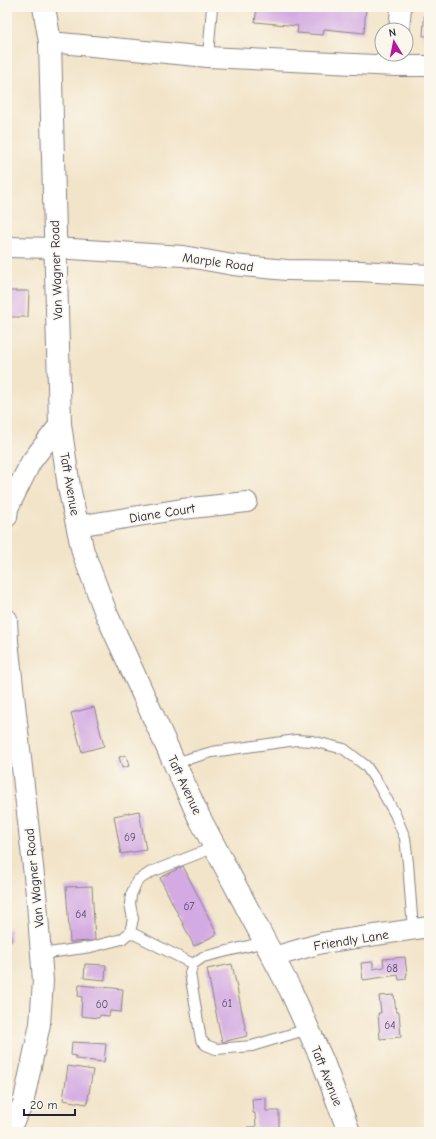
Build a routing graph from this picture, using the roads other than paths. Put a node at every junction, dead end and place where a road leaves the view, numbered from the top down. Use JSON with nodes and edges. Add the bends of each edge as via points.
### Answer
{"nodes":[{"id":1,"x":44,"y":7,"type":"edge"},
{"id":2,"x":212,"y":7,"type":"edge"},
{"id":3,"x":401,"y":7,"type":"edge"},
{"id":4,"x":400,"y":22,"type":"edge"},
{"id":5,"x":50,"y":42,"type":"junction"},
{"id":6,"x":208,"y":57,"type":"junction"},
{"id":7,"x":374,"y":60,"type":"edge"},
{"id":8,"x":407,"y":62,"type":"edge"},
{"id":9,"x":429,"y":66,"type":"edge"},
{"id":10,"x":7,"y":247,"type":"edge"},
{"id":11,"x":55,"y":248,"type":"junction"},
{"id":12,"x":429,"y":275,"type":"edge"},
{"id":13,"x":60,"y":424,"type":"junction"},
{"id":14,"x":247,"y":502,"type":"dead end"},
{"id":15,"x":7,"y":517,"type":"edge"},
{"id":16,"x":77,"y":526,"type":"junction"},
{"id":17,"x":7,"y":619,"type":"edge"},
{"id":18,"x":174,"y":763,"type":"junction"},
{"id":19,"x":215,"y":847,"type":"junction"},
{"id":20,"x":421,"y":929,"type":"edge"},
{"id":21,"x":130,"y":932,"type":"junction"},
{"id":22,"x":269,"y":949,"type":"junction"},
{"id":23,"x":41,"y":954,"type":"junction"},
{"id":24,"x":193,"y":964,"type":"junction"},
{"id":25,"x":308,"y":1029,"type":"junction"},
{"id":26,"x":8,"y":1132,"type":"edge"},
{"id":27,"x":349,"y":1132,"type":"edge"}],
"edges":[{"from":1,"to":5,"type":"street","name":"Van Wagner Road"},
{"from":2,"to":6,"type":"lane"},
{"from":3,"to":4,"type":"street"},
{"from":5,"to":6,"type":"street"},
{"from":5,"to":11,"type":"street","name":"Van Wagner Road"},
{"from":6,"to":7,"type":"street"},
{"from":8,"to":9,"type":"street"},
{"from":10,"to":11,"type":"street","name":"Marple Road"},
{"from":11,"to":12,"type":"street","name":"Marple Road","via":[[183,256],[233,265],[288,270]]},
{"from":11,"to":13,"type":"street","name":"Van Wagner Road"},
{"from":13,"to":15,"type":"street","via":[[31,462],[8,508]]},
{"from":13,"to":16,"type":"street","name":"Taft Avenue"},
{"from":14,"to":16,"type":"street","name":"Diane Court","via":[[182,509]]},
{"from":16,"to":18,"type":"street","name":"Taft Avenue","via":[[83,552],[106,613]]},
{"from":17,"to":23,"type":"street","name":"Van Wagner Road"},
{"from":18,"to":19,"type":"street","name":"Taft Avenue"},
{"from":18,"to":20,"type":"lane","via":[[212,752],[296,740],[344,749],[366,766],[395,814],[405,838],[408,870]]},
{"from":19,"to":21,"type":"lane","via":[[151,872],[137,881],[131,895],[133,919]]},
{"from":19,"to":22,"type":"street","name":"Taft Avenue"},
{"from":20,"to":22,"type":"street","name":"Friendly Lane"},
{"from":21,"to":23,"type":"lane","via":[[122,939],[91,947]]},
{"from":21,"to":24,"type":"lane"},
{"from":22,"to":24,"type":"lane","via":[[203,957]]},
{"from":22,"to":25,"type":"street","name":"Taft Avenue"},
{"from":23,"to":26,"type":"street","name":"Van Wagner Road","via":[[43,981],[40,1024],[23,1104]]},
{"from":24,"to":25,"type":"lane","via":[[190,973],[201,1040],[206,1045],[216,1049],[252,1046]]},
{"from":25,"to":27,"type":"street","name":"Taft Avenue"}]}
